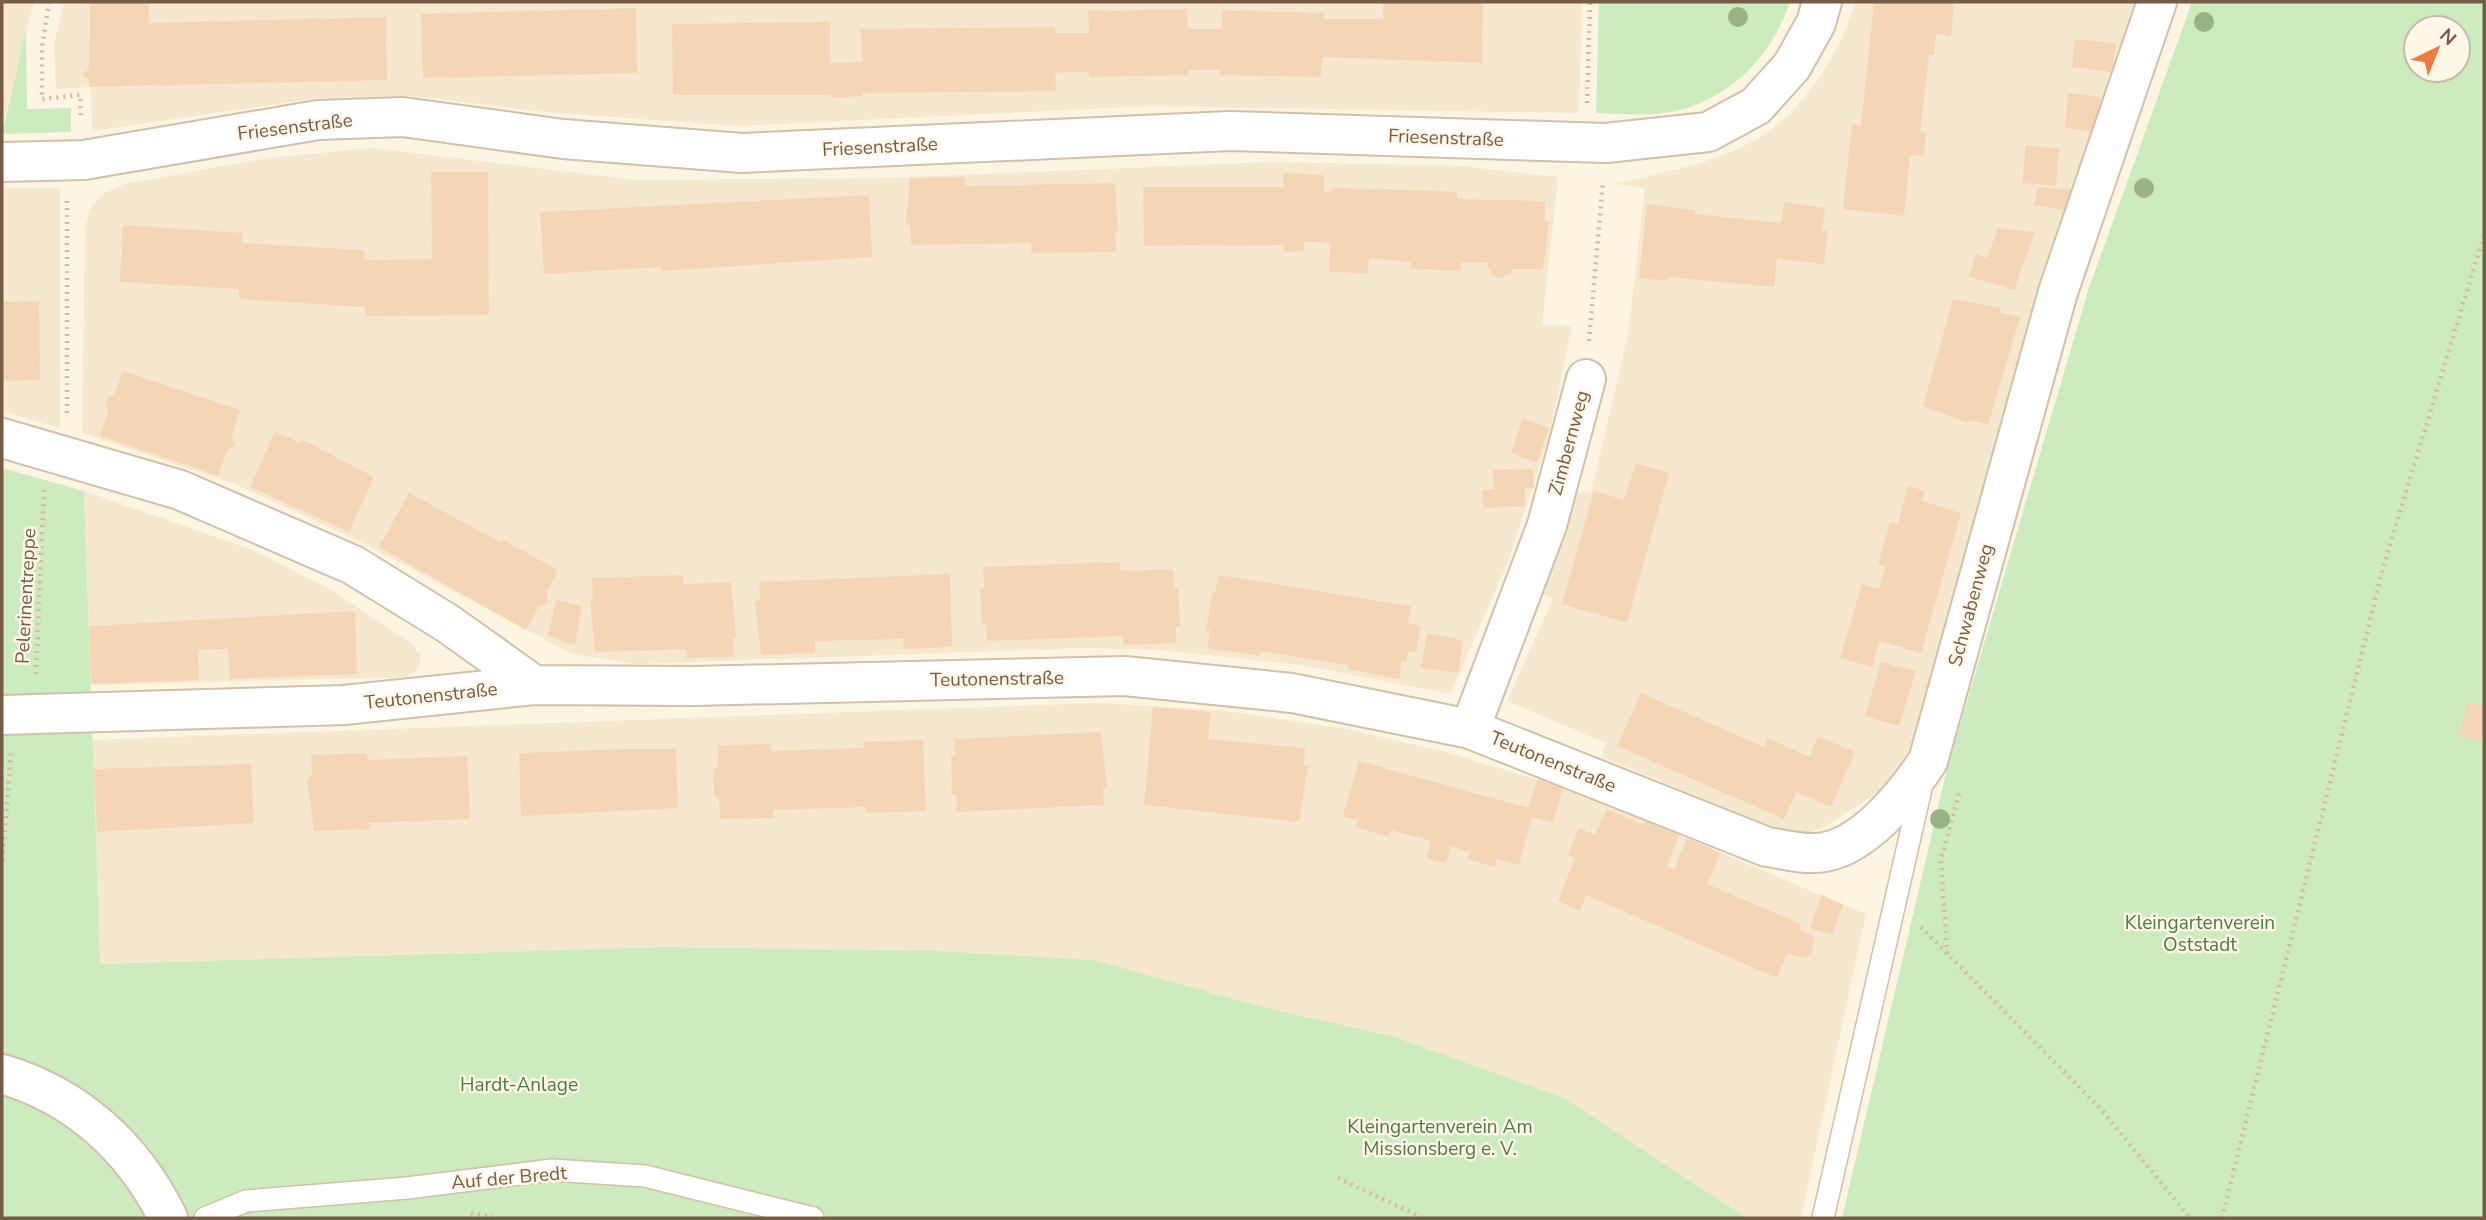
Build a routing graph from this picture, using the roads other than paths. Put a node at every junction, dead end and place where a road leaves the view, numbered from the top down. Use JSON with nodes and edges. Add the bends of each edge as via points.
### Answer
{"nodes":[{"id":1,"x":1822,"y":2,"type":"edge"},
{"id":2,"x":2157,"y":2,"type":"edge"},
{"id":3,"x":2,"y":162,"type":"edge"},
{"id":4,"x":1586,"y":379,"type":"road end"},
{"id":5,"x":2,"y":438,"type":"edge"},
{"id":6,"x":534,"y":685,"type":"junction"},
{"id":7,"x":17,"y":715,"type":"edge"},
{"id":8,"x":1470,"y":729,"type":"junction"},
{"id":9,"x":1928,"y":761,"type":"junction"},
{"id":10,"x":2,"y":1073,"type":"edge"},
{"id":11,"x":168,"y":1218,"type":"edge"},
{"id":12,"x":205,"y":1218,"type":"edge"},
{"id":13,"x":813,"y":1218,"type":"edge"},
{"id":14,"x":1823,"y":1218,"type":"edge"}],
"edges":[{"from":1,"to":3,"type":"street","name":"Friesenstraße","via":[[1816,23],[1791,66],[1756,106],[1708,132],[1597,142],[1230,131],[742,153],[563,139],[403,117],[318,120],[84,160]]},
{"from":2,"to":9,"type":"street","name":"Schwabenweg","via":[[2058,292]]},
{"from":4,"to":8,"type":"street","name":"Zimbernweg","via":[[1547,525]]},
{"from":5,"to":6,"type":"street","via":[[180,490],[353,565],[447,623]]},
{"from":6,"to":7,"type":"street","name":"Teutonenstraße","via":[[344,705]]},
{"from":6,"to":8,"type":"street","name":"Teutonenstraße","via":[[1125,676],[1292,693]]},
{"from":8,"to":9,"type":"street","name":"Teutonenstraße","via":[[1767,847],[1816,854],[1862,837],[1906,793]]},
{"from":9,"to":14,"type":"lane","name":"Schwabenweg"},
{"from":10,"to":11,"type":"street","via":[[53,1093],[97,1124],[127,1152]]},
{"from":12,"to":13,"type":"lane","name":"Auf der Bredt","via":[[246,1200],[407,1188],[552,1170],[645,1176]]}]}
